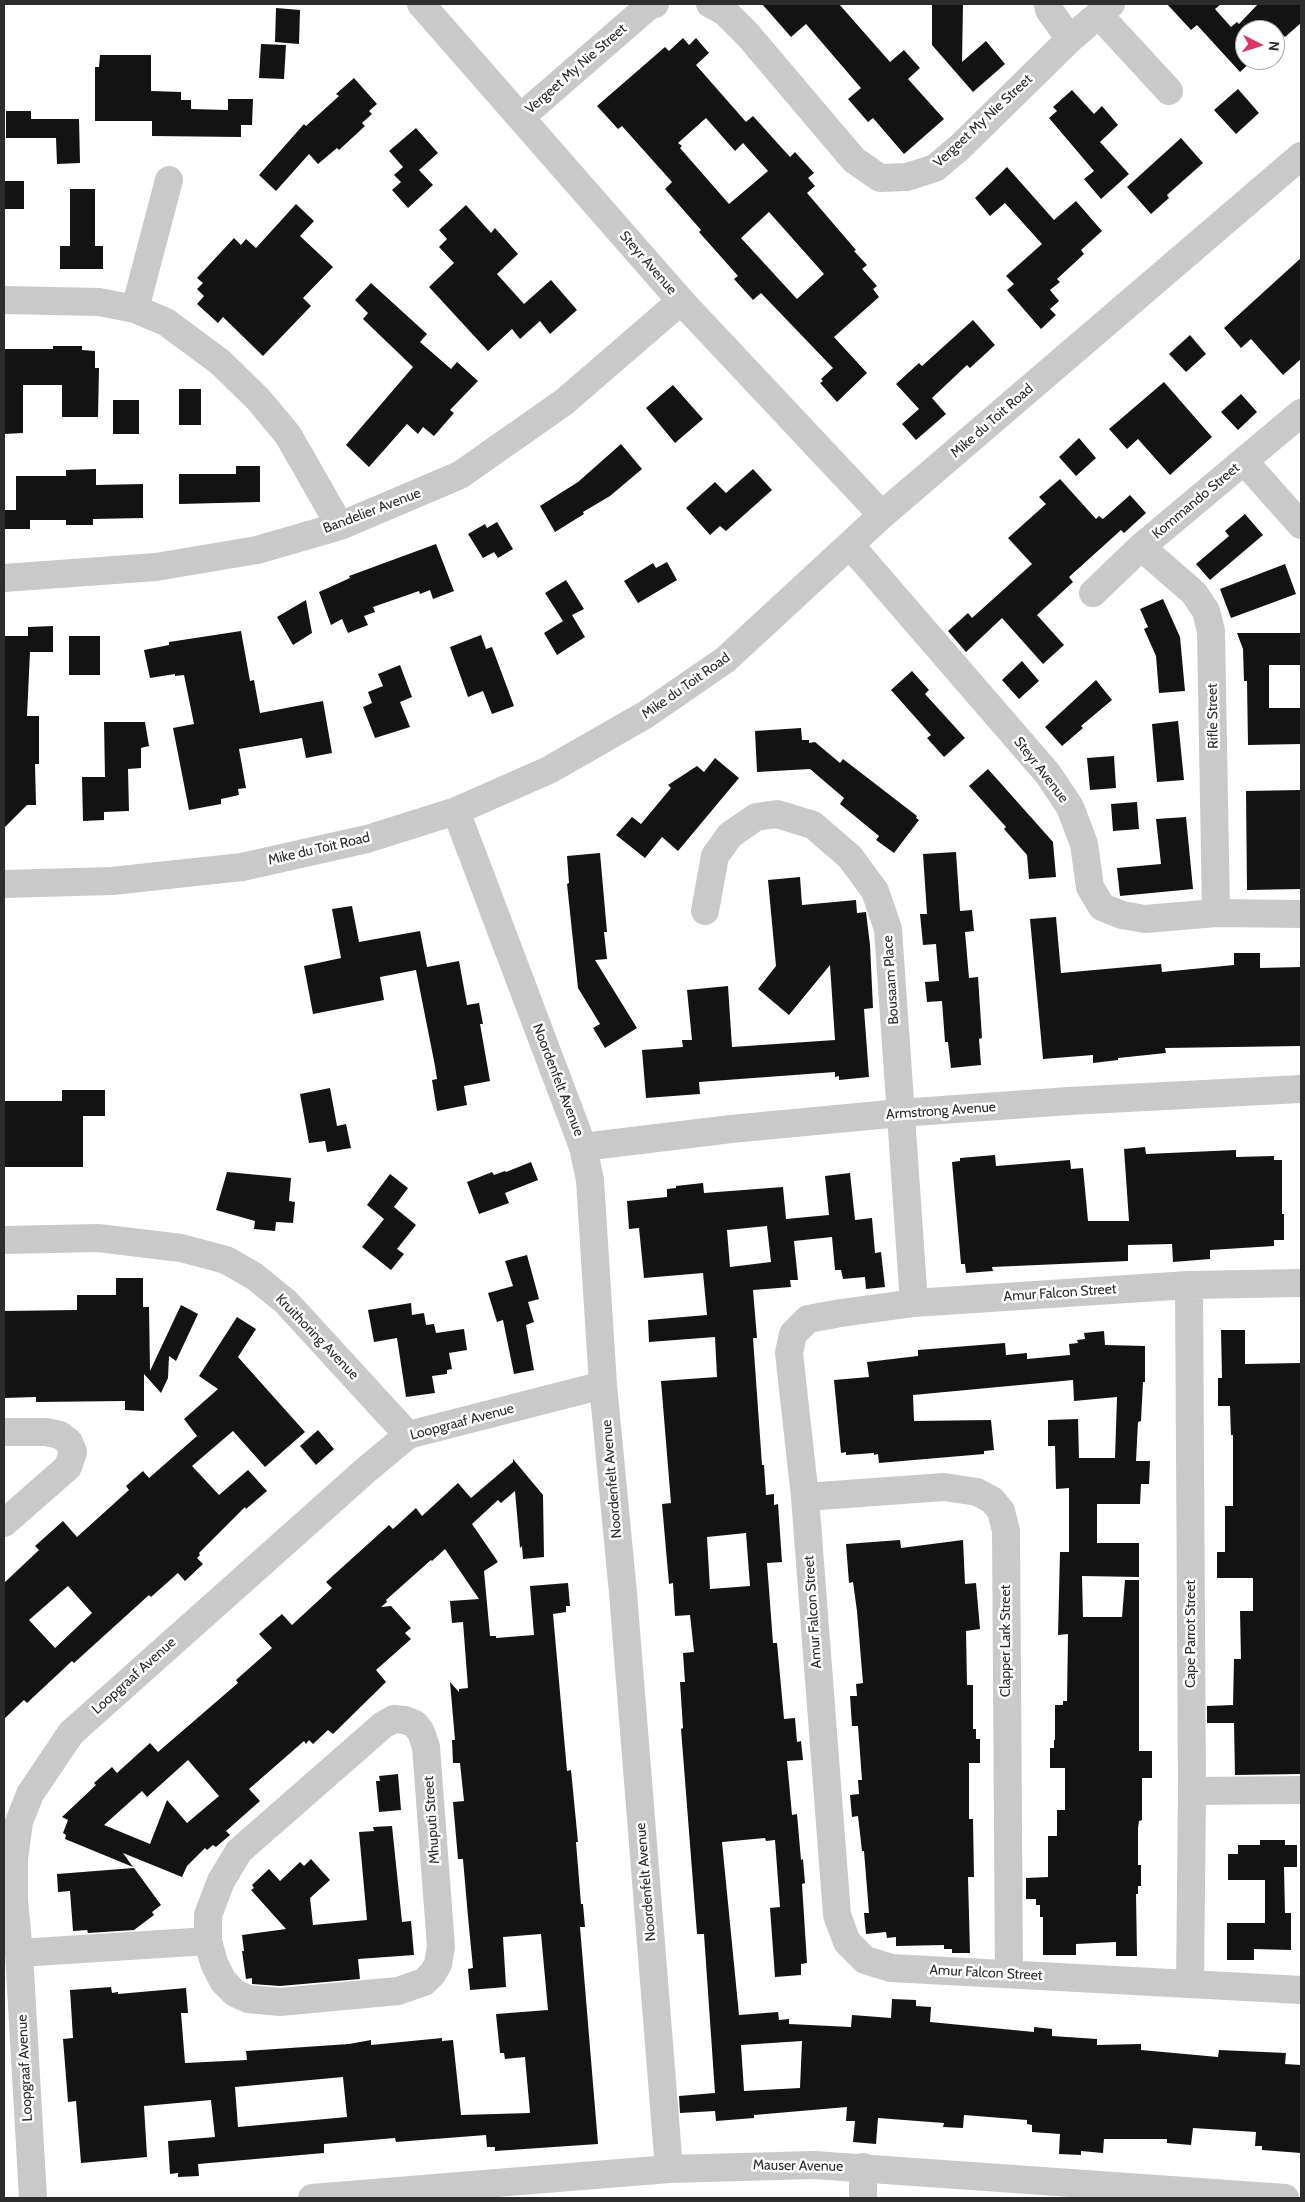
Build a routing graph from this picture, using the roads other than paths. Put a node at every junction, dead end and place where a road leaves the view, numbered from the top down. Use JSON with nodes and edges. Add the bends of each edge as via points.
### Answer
{"nodes":[{"id":1,"x":421,"y":4,"type":"edge"},
{"id":2,"x":655,"y":4,"type":"edge"},
{"id":3,"x":710,"y":4,"type":"edge"},
{"id":4,"x":1048,"y":4,"type":"edge"},
{"id":5,"x":1105,"y":9,"type":"edge"},
{"id":6,"x":1070,"y":39,"type":"junction"},
{"id":7,"x":1169,"y":91,"type":"dead end"},
{"id":8,"x":521,"y":117,"type":"junction"},
{"id":9,"x":1301,"y":156,"type":"edge"},
{"id":10,"x":169,"y":180,"type":"dead end"},
{"id":11,"x":4,"y":300,"type":"edge"},
{"id":12,"x":682,"y":301,"type":"junction"},
{"id":13,"x":135,"y":310,"type":"junction"},
{"id":14,"x":1301,"y":414,"type":"edge"},
{"id":15,"x":1244,"y":461,"type":"junction"},
{"id":16,"x":882,"y":515,"type":"junction"},
{"id":17,"x":1301,"y":525,"type":"edge"},
{"id":18,"x":340,"y":526,"type":"junction"},
{"id":19,"x":850,"y":544,"type":"junction"},
{"id":20,"x":1141,"y":547,"type":"junction"},
{"id":21,"x":4,"y":578,"type":"edge"},
{"id":22,"x":1093,"y":592,"type":"dead end"},
{"id":23,"x":456,"y":811,"type":"junction"},
{"id":24,"x":4,"y":884,"type":"edge"},
{"id":25,"x":705,"y":911,"type":"dead end"},
{"id":26,"x":1216,"y":913,"type":"junction"},
{"id":27,"x":1301,"y":914,"type":"edge"},
{"id":28,"x":1301,"y":1089,"type":"edge"},
{"id":29,"x":900,"y":1113,"type":"junction"},
{"id":30,"x":583,"y":1147,"type":"junction"},
{"id":31,"x":4,"y":1240,"type":"edge"},
{"id":32,"x":1301,"y":1283,"type":"edge"},
{"id":33,"x":1189,"y":1285,"type":"junction"},
{"id":34,"x":914,"y":1303,"type":"junction"},
{"id":35,"x":603,"y":1385,"type":"junction"},
{"id":36,"x":4,"y":1432,"type":"edge"},
{"id":37,"x":408,"y":1435,"type":"junction"},
{"id":38,"x":805,"y":1497,"type":"junction"},
{"id":39,"x":4,"y":1523,"type":"edge"},
{"id":40,"x":1301,"y":1790,"type":"edge"},
{"id":41,"x":1192,"y":1791,"type":"junction"},
{"id":42,"x":208,"y":1940,"type":"junction"},
{"id":43,"x":19,"y":1952,"type":"junction"},
{"id":44,"x":1009,"y":1974,"type":"junction"},
{"id":45,"x":1190,"y":1983,"type":"junction"},
{"id":46,"x":1301,"y":1990,"type":"edge"},
{"id":47,"x":862,"y":2167,"type":"junction"},
{"id":48,"x":669,"y":2169,"type":"junction"},
{"id":49,"x":991,"y":2188,"type":"edge"},
{"id":50,"x":1134,"y":2193,"type":"edge"},
{"id":51,"x":33,"y":2198,"type":"edge"},
{"id":52,"x":312,"y":2198,"type":"edge"},
{"id":53,"x":863,"y":2198,"type":"edge"},
{"id":54,"x":1271,"y":2198,"type":"edge"}],
"edges":[{"from":1,"to":8,"type":"street","name":"Steyr Avenue"},
{"from":2,"to":8,"type":"street","name":"Vergeet My Nie Street"},
{"from":3,"to":6,"type":"street","name":"Vergeet My Nie Street","via":[[724,12],[748,35],[854,160],[880,178],[908,177],[935,168]]},
{"from":4,"to":6,"type":"street"},
{"from":5,"to":6,"type":"street","name":"Vergeet My Nie Street"},
{"from":5,"to":7,"type":"street","name":"Vergeet My Nie Street"},
{"from":8,"to":12,"type":"street","name":"Steyr Avenue"},
{"from":9,"to":16,"type":"street","name":"Mike du Toit Road"},
{"from":10,"to":13,"type":"street"},
{"from":11,"to":13,"type":"street","via":[[99,302]]},
{"from":12,"to":16,"type":"street","name":"Steyr Avenue"},
{"from":12,"to":18,"type":"street","name":"Bandelier Avenue","via":[[564,402],[460,475]]},
{"from":13,"to":18,"type":"street","via":[[166,322],[220,362],[258,399],[288,435]]},
{"from":14,"to":15,"type":"street","name":"Kommando Street"},
{"from":15,"to":17,"type":"street"},
{"from":15,"to":20,"type":"street","name":"Kommando Street"},
{"from":16,"to":19,"type":"street","name":"Mike du Toit Road"},
{"from":18,"to":21,"type":"street","name":"Bandelier Avenue","via":[[257,550],[156,567]]},
{"from":19,"to":23,"type":"street","name":"Mike du Toit Road","via":[[725,660],[653,710],[549,770]]},
{"from":19,"to":26,"type":"street","name":"Steyr Avenue","via":[[1048,774],[1070,807],[1084,844],[1090,887],[1102,907],[1144,919]]},
{"from":20,"to":22,"type":"street","name":"Kommando Street"},
{"from":20,"to":26,"type":"street","name":"Rifle Street","via":[[1194,593],[1206,611],[1211,631]]},
{"from":23,"to":24,"type":"street","name":"Mike du Toit Road","via":[[367,839],[242,866],[112,881]]},
{"from":23,"to":30,"type":"street","name":"Noordenfelt Avenue"},
{"from":25,"to":29,"type":"street","name":"Bousaam Place","via":[[715,856],[730,835],[756,817],[778,814],[813,825],[850,857],[875,891],[888,929]]},
{"from":26,"to":27,"type":"street","name":"Steyr Avenue"},
{"from":28,"to":29,"type":"street","name":"Armstrong Avenue"},
{"from":29,"to":30,"type":"street","name":"Armstrong Avenue"},
{"from":29,"to":34,"type":"street","name":"Bousaam Place"},
{"from":30,"to":35,"type":"street","name":"Noordenfelt Avenue","via":[[590,1180]]},
{"from":31,"to":37,"type":"street","name":"Kruithoring Avenue","via":[[98,1238],[181,1248],[226,1260],[254,1276],[286,1302]]},
{"from":32,"to":33,"type":"street","name":"Amur Falcon Street"},
{"from":33,"to":34,"type":"street","name":"Amur Falcon Street"},
{"from":33,"to":41,"type":"street","name":"Cape Parrot Street"},
{"from":34,"to":38,"type":"street","name":"Amur Falcon Street","via":[[808,1319],[793,1334],[789,1353]]},
{"from":35,"to":37,"type":"street","name":"Loopgraaf Avenue"},
{"from":35,"to":48,"type":"street","name":"Noordenfelt Avenue"},
{"from":36,"to":39,"type":"street","via":[[60,1435],[69,1442],[73,1452],[68,1467]]},
{"from":37,"to":43,"type":"street","name":"Loopgraaf Avenue","via":[[71,1733],[30,1794],[19,1822],[14,1859],[14,1900]]},
{"from":38,"to":44,"type":"street","name":"Amur Falcon Street","via":[[837,1915],[847,1942],[864,1960],[891,1968]]},
{"from":38,"to":44,"type":"street","name":"Clapper Lark Street","via":[[944,1487],[976,1492],[992,1500],[1001,1511],[1006,1531]]},
{"from":40,"to":41,"type":"street"},
{"from":41,"to":45,"type":"street","name":"Cape Parrot Street"},
{"from":42,"to":42,"type":"street","name":"Mhuputi Street","via":[[208,1915],[221,1881],[240,1851],[383,1725],[394,1719],[415,1724],[422,1732],[430,1778],[441,1947],[433,1973],[424,1982],[398,1991],[280,2002],[248,1999],[235,1993],[223,1981]]},
{"from":42,"to":43,"type":"street"},
{"from":43,"to":51,"type":"street","name":"Loopgraaf Avenue"},
{"from":44,"to":45,"type":"street","name":"Amur Falcon Street"},
{"from":45,"to":46,"type":"street","name":"Amur Falcon Street"},
{"from":47,"to":48,"type":"street","name":"Mauser Avenue","via":[[751,2165]]},
{"from":47,"to":49,"type":"street","name":"Mauser Avenue"},
{"from":47,"to":53,"type":"street"},
{"from":48,"to":52,"type":"street","name":"Mauser Avenue"},
{"from":49,"to":50,"type":"street","name":"Mauser Avenue"},
{"from":50,"to":54,"type":"street","name":"Mauser Avenue"}]}
